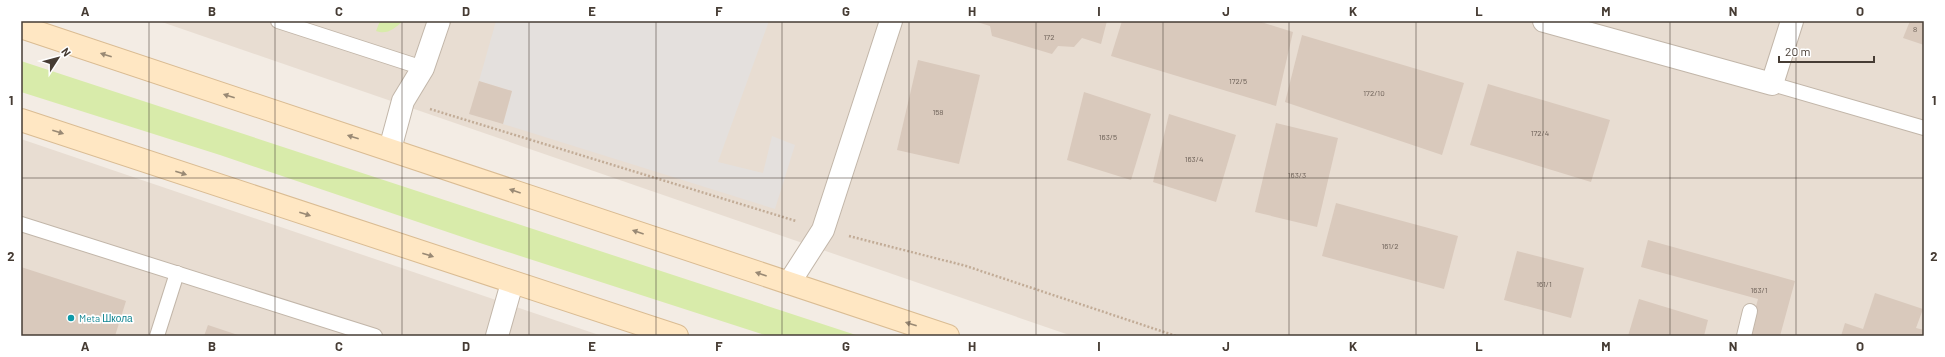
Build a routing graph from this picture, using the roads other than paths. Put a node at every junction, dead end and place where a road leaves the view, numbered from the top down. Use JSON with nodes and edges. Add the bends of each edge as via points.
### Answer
{"nodes":[{"id":1,"x":278,"y":21,"type":"edge"},
{"id":2,"x":439,"y":21,"type":"edge"},
{"id":3,"x":891,"y":21,"type":"edge"},
{"id":4,"x":1544,"y":21,"type":"edge"},
{"id":5,"x":1792,"y":21,"type":"edge"},
{"id":6,"x":21,"y":26,"type":"edge"},
{"id":7,"x":423,"y":68,"type":"junction"},
{"id":8,"x":1772,"y":84,"type":"junction"},
{"id":9,"x":21,"y":120,"type":"edge"},
{"id":10,"x":1924,"y":128,"type":"edge"},
{"id":11,"x":390,"y":149,"type":"junction"},
{"id":12,"x":21,"y":224,"type":"edge"},
{"id":13,"x":177,"y":274,"type":"junction"},
{"id":14,"x":512,"y":283,"type":"junction"},
{"id":15,"x":790,"y":283,"type":"junction"},
{"id":16,"x":1750,"y":311,"type":"dead end"},
{"id":17,"x":157,"y":336,"type":"edge"},
{"id":18,"x":375,"y":336,"type":"edge"},
{"id":19,"x":497,"y":336,"type":"edge"},
{"id":20,"x":677,"y":336,"type":"edge"},
{"id":21,"x":948,"y":336,"type":"edge"},
{"id":22,"x":1744,"y":336,"type":"edge"}],
"edges":[{"from":1,"to":7,"type":"lane"},
{"from":2,"to":7,"type":"street"},
{"from":3,"to":15,"type":"street","via":[[823,230]]},
{"from":4,"to":8,"type":"street"},
{"from":5,"to":8,"type":"street"},
{"from":11,"to":6,"type":"main road","one_way":true},
{"from":7,"to":11,"type":"street","via":[[403,101]]},
{"from":8,"to":10,"type":"lane"},
{"from":9,"to":14,"type":"main road","one_way":true},
{"from":15,"to":11,"type":"main road","one_way":true},
{"from":12,"to":13,"type":"lane"},
{"from":13,"to":17,"type":"lane"},
{"from":13,"to":18,"type":"lane"},
{"from":14,"to":19,"type":"street"},
{"from":14,"to":20,"type":"main road"},
{"from":21,"to":15,"type":"main road","one_way":true},
{"from":16,"to":22,"type":"lane"}]}
